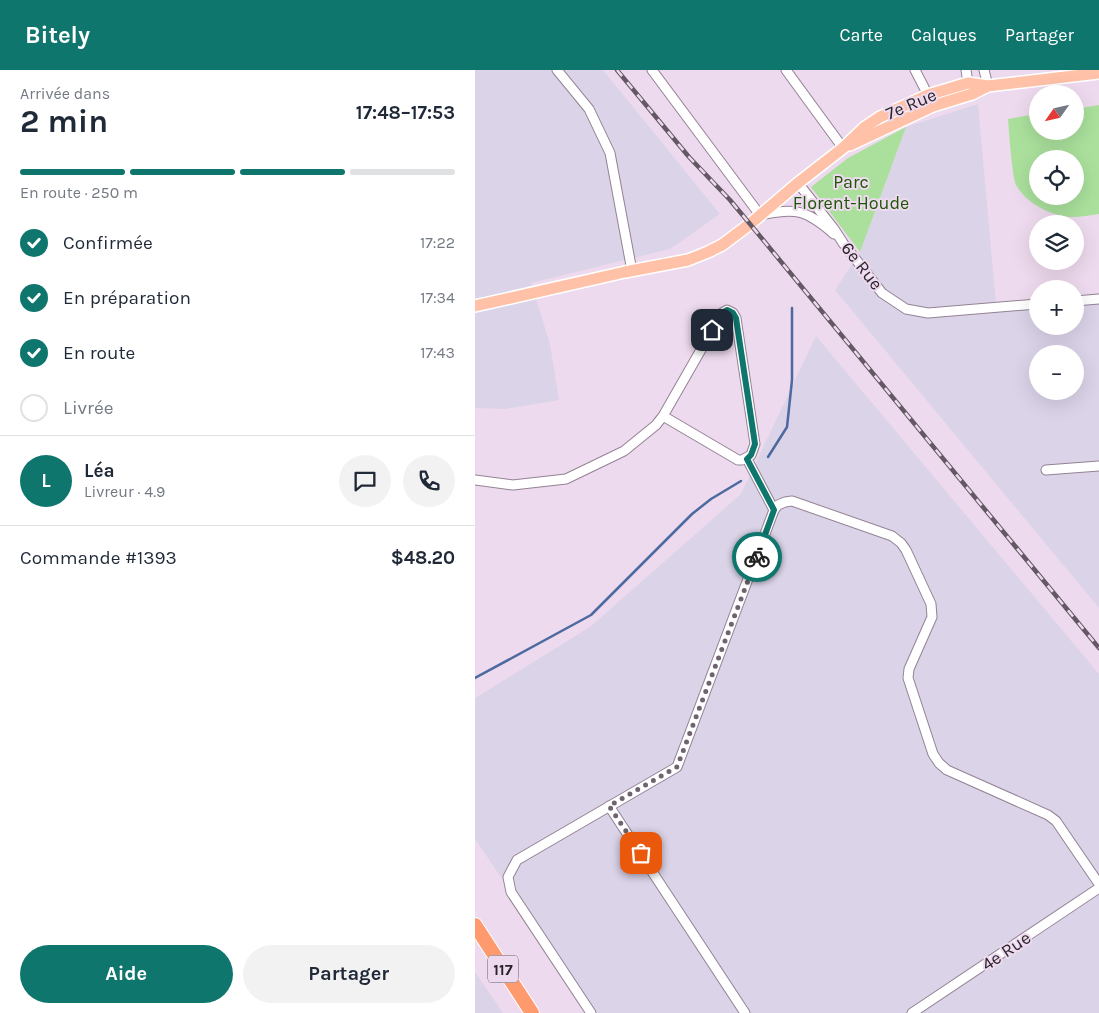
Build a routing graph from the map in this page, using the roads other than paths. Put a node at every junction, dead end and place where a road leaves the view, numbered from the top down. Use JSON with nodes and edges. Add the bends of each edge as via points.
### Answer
{"nodes":[{"id":1,"x":557,"y":70,"type":"edge"},
{"id":2,"x":652,"y":70,"type":"edge"},
{"id":3,"x":787,"y":70,"type":"edge"},
{"id":4,"x":915,"y":70,"type":"edge"},
{"id":5,"x":966,"y":70,"type":"edge"},
{"id":6,"x":984,"y":70,"type":"edge"},
{"id":7,"x":1099,"y":73,"type":"edge"},
{"id":8,"x":968,"y":82,"type":"junction"},
{"id":9,"x":988,"y":86,"type":"junction"},
{"id":10,"x":930,"y":101,"type":"junction"},
{"id":11,"x":843,"y":148,"type":"junction"},
{"id":12,"x":798,"y":182,"type":"junction"},
{"id":13,"x":759,"y":215,"type":"junction"},
{"id":14,"x":843,"y":243,"type":"junction"},
{"id":15,"x":632,"y":271,"type":"junction"},
{"id":16,"x":1099,"y":299,"type":"edge"},
{"id":17,"x":1084,"y":300,"type":"edge"},
{"id":18,"x":1029,"y":305,"type":"edge"},
{"id":19,"x":475,"y":306,"type":"edge"},
{"id":20,"x":663,"y":416,"type":"junction"},
{"id":21,"x":747,"y":459,"type":"junction"},
{"id":22,"x":1099,"y":466,"type":"edge"},
{"id":23,"x":1046,"y":470,"type":"dead end"},
{"id":24,"x":475,"y":480,"type":"edge"},
{"id":25,"x":774,"y":510,"type":"junction"},
{"id":26,"x":609,"y":806,"type":"junction"},
{"id":27,"x":1099,"y":884,"type":"edge"},
{"id":28,"x":1099,"y":888,"type":"edge"},
{"id":29,"x":475,"y":925,"type":"edge"},
{"id":30,"x":532,"y":1013,"type":"edge"},
{"id":31,"x":591,"y":1013,"type":"edge"},
{"id":32,"x":745,"y":1013,"type":"edge"},
{"id":33,"x":912,"y":1013,"type":"edge"}],
"edges":[{"from":1,"to":15,"type":"street","via":[[589,109],[610,153]]},
{"from":2,"to":13,"type":"street"},
{"from":3,"to":11,"type":"street"},
{"from":4,"to":10,"type":"street"},
{"from":5,"to":8,"type":"street"},
{"from":6,"to":9,"type":"street"},
{"from":7,"to":9,"type":"main road","name":"7e Rue"},
{"from":8,"to":9,"type":"main road","name":"7e Rue"},
{"from":8,"to":10,"type":"main road","name":"7e Rue"},
{"from":9,"to":10,"type":"main road","name":"7e Rue","via":[[972,94]]},
{"from":10,"to":11,"type":"main road","name":"7e Rue","via":[[880,117]]},
{"from":11,"to":12,"type":"main road","name":"7e Rue"},
{"from":12,"to":13,"type":"main road","name":"7e Rue"},
{"from":12,"to":14,"type":"street","name":"6e Rue"},
{"from":13,"to":14,"type":"street","via":[[799,211],[821,223]]},
{"from":13,"to":15,"type":"main road","name":"7e Rue","via":[[722,245],[708,252],[688,260]]},
{"from":14,"to":18,"type":"street","name":"6e Rue","via":[[882,293],[906,309],[928,312]]},
{"from":15,"to":19,"type":"main road","name":"7e Rue"},
{"from":16,"to":17,"type":"street"},
{"from":20,"to":21,"type":"street","via":[[738,460]]},
{"from":20,"to":21,"type":"street","via":[[722,313],[727,310],[733,313],[755,444]]},
{"from":20,"to":24,"type":"street","via":[[624,451],[566,478],[513,485]]},
{"from":21,"to":25,"type":"street"},
{"from":22,"to":23,"type":"street"},
{"from":25,"to":26,"type":"street","via":[[677,767]]},
{"from":25,"to":27,"type":"street","via":[[778,505],[792,501],[891,536],[901,543],[932,610],[908,678],[933,754],[947,770],[1056,821]]},
{"from":26,"to":31,"type":"street","via":[[517,860],[507,877],[511,892]]},
{"from":26,"to":32,"type":"street"},
{"from":28,"to":33,"type":"street","name":"4e Rue"},
{"from":29,"to":30,"type":"highway","number":"117"}]}
